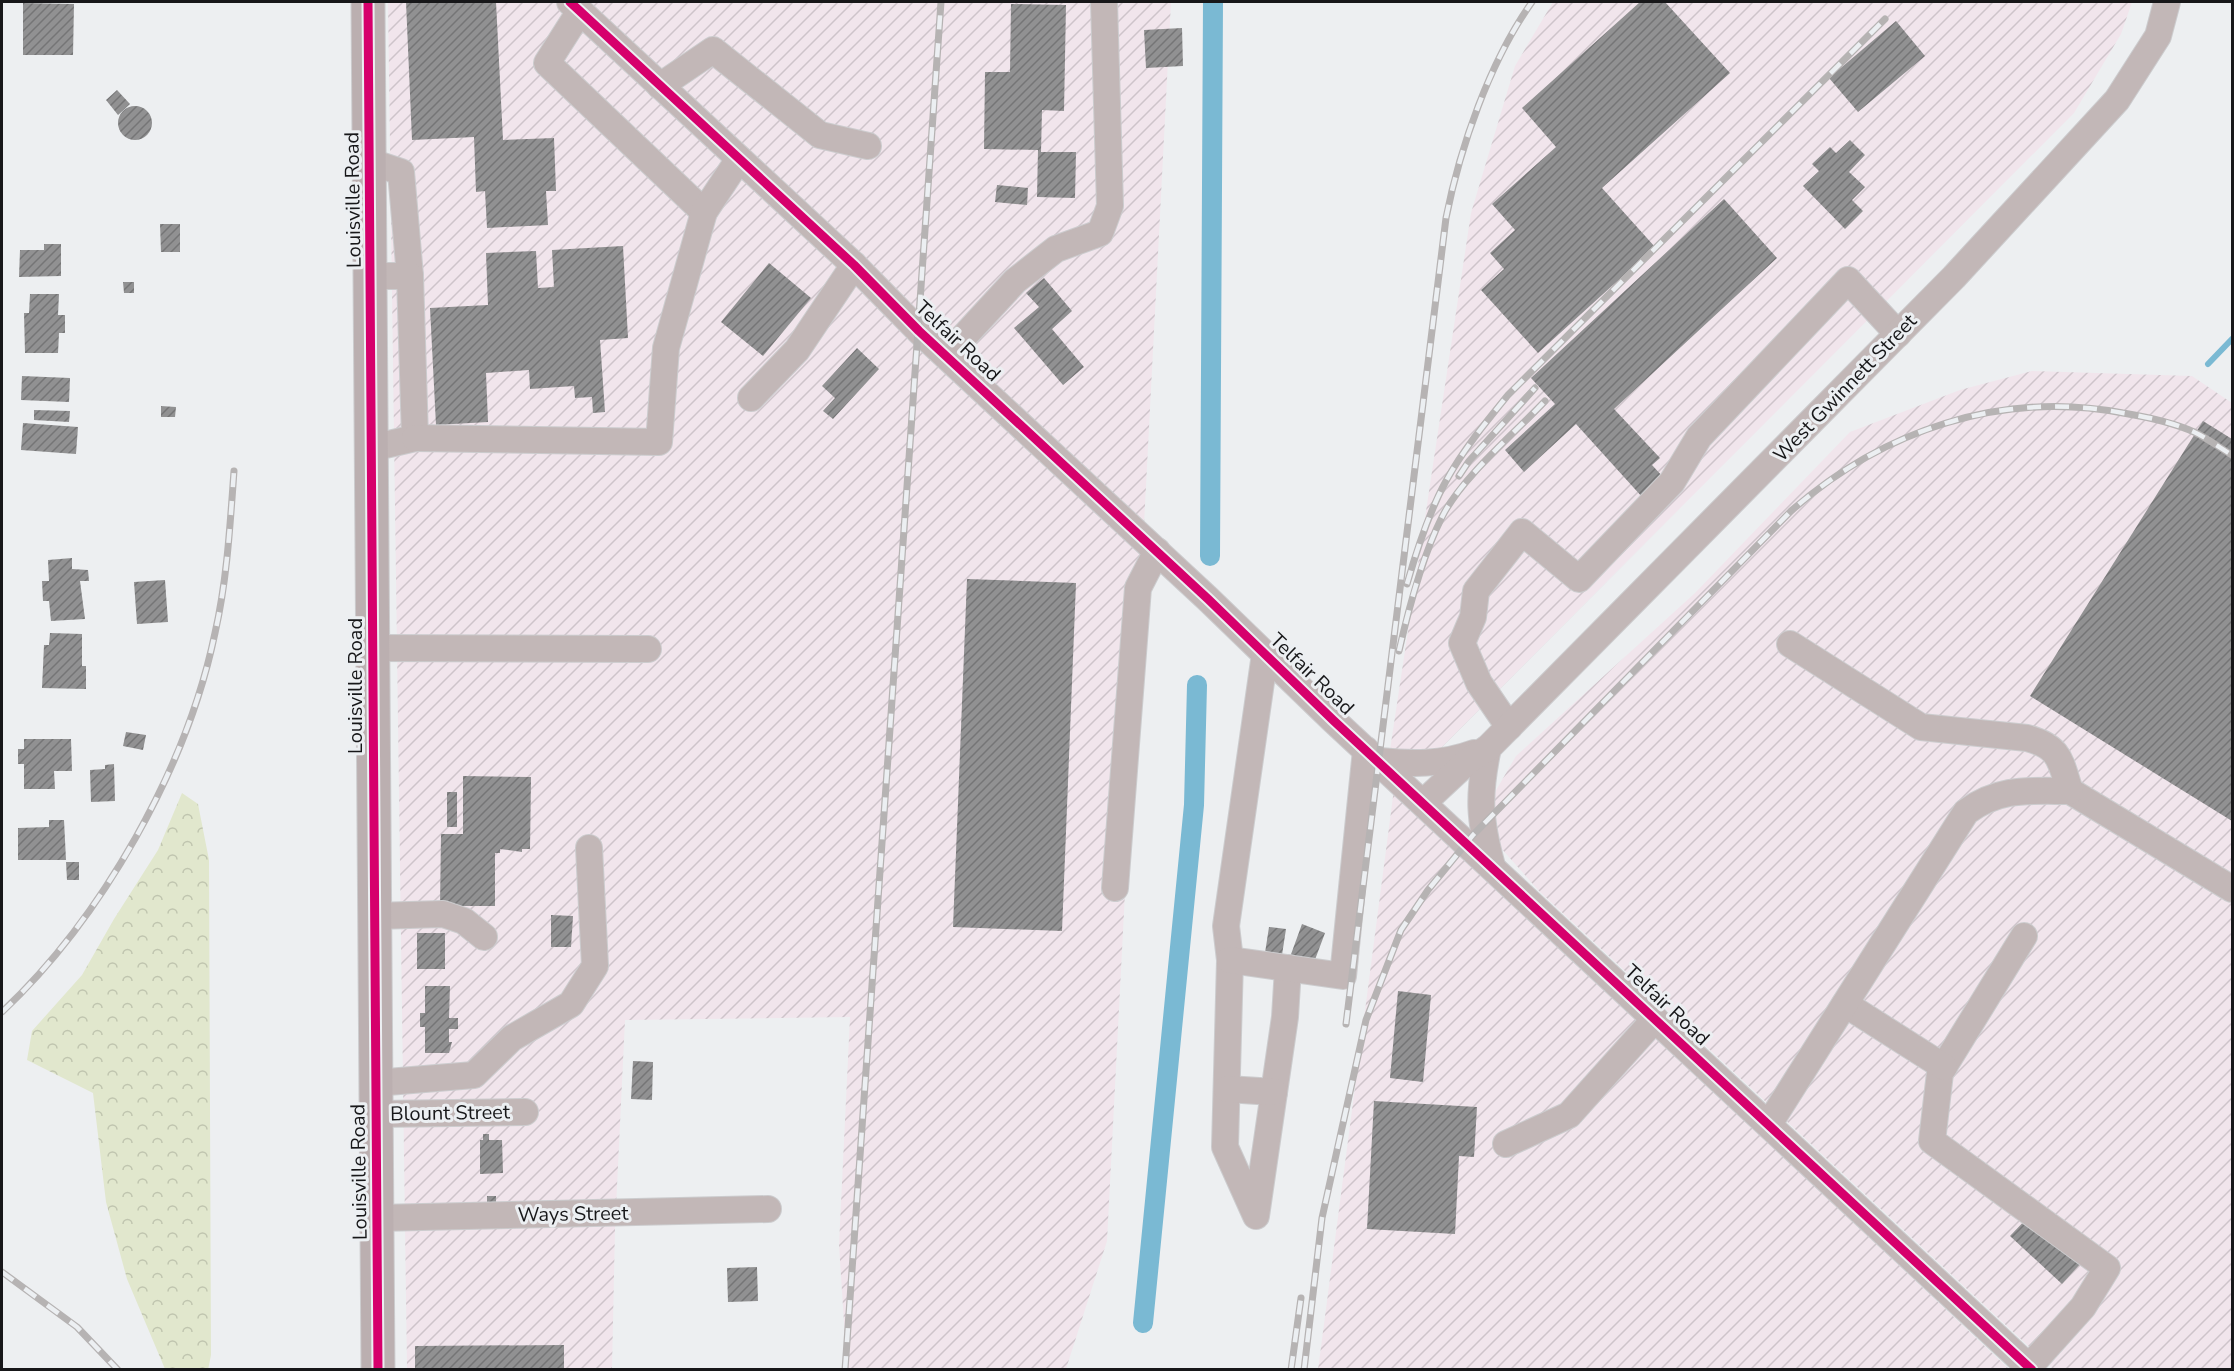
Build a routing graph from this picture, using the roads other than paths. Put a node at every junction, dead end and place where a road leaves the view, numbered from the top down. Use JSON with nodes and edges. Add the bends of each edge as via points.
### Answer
{"nodes":[{"id":1,"x":368,"y":2,"type":"edge"},
{"id":2,"x":1104,"y":2,"type":"edge"},
{"id":3,"x":2167,"y":2,"type":"edge"},
{"id":4,"x":575,"y":6,"type":"edge"},
{"id":5,"x":660,"y":86,"type":"junction"},
{"id":6,"x":868,"y":146,"type":"dead end"},
{"id":7,"x":739,"y":159,"type":"junction"},
{"id":8,"x":371,"y":162,"type":"junction"},
{"id":9,"x":704,"y":212,"type":"junction"},
{"id":10,"x":854,"y":265,"type":"junction"},
{"id":11,"x":371,"y":276,"type":"junction"},
{"id":12,"x":410,"y":276,"type":"junction"},
{"id":13,"x":1898,"y":334,"type":"junction"},
{"id":14,"x":947,"y":355,"type":"junction"},
{"id":15,"x":751,"y":398,"type":"dead end"},
{"id":16,"x":415,"y":438,"type":"junction"},
{"id":17,"x":372,"y":448,"type":"junction"},
{"id":18,"x":1157,"y":551,"type":"junction"},
{"id":19,"x":1790,"y":644,"type":"dead end"},
{"id":20,"x":373,"y":648,"type":"junction"},
{"id":21,"x":648,"y":649,"type":"dead end"},
{"id":22,"x":1265,"y":654,"type":"junction"},
{"id":23,"x":1509,"y":727,"type":"junction"},
{"id":24,"x":1488,"y":748,"type":"junction"},
{"id":25,"x":1372,"y":755,"type":"junction"},
{"id":26,"x":2070,"y":791,"type":"junction"},
{"id":27,"x":1430,"y":808,"type":"junction"},
{"id":28,"x":589,"y":848,"type":"dead end"},
{"id":29,"x":1492,"y":866,"type":"junction"},
{"id":30,"x":1115,"y":888,"type":"dead end"},
{"id":31,"x":2232,"y":889,"type":"edge"},
{"id":32,"x":375,"y":916,"type":"junction"},
{"id":33,"x":2024,"y":936,"type":"dead end"},
{"id":34,"x":484,"y":938,"type":"dead end"},
{"id":35,"x":1230,"y":960,"type":"junction"},
{"id":36,"x":1288,"y":968,"type":"junction"},
{"id":37,"x":1845,"y":1004,"type":"junction"},
{"id":38,"x":1655,"y":1019,"type":"junction"},
{"id":39,"x":1944,"y":1067,"type":"junction"},
{"id":40,"x":1227,"y":1089,"type":"junction"},
{"id":41,"x":1274,"y":1092,"type":"junction"},
{"id":42,"x":376,"y":1099,"type":"junction"},
{"id":43,"x":525,"y":1112,"type":"dead end"},
{"id":44,"x":1769,"y":1124,"type":"junction"},
{"id":45,"x":1506,"y":1144,"type":"dead end"},
{"id":46,"x":768,"y":1209,"type":"dead end"},
{"id":47,"x":378,"y":1218,"type":"junction"},
{"id":48,"x":2030,"y":1368,"type":"edge"},
{"id":49,"x":378,"y":1370,"type":"edge"}],
"edges":[{"from":1,"to":8,"type":"main road","name":"Louisville Road"},
{"from":2,"to":14,"type":"street","via":[[1110,206],[1100,233],[1056,249],[1015,281]]},
{"from":3,"to":13,"type":"street","name":"West Gwinnett Street","via":[[2158,36],[2117,100]]},
{"from":4,"to":5,"type":"street","name":"Telfair Road"},
{"from":4,"to":9,"type":"street","via":[[547,63]]},
{"from":5,"to":6,"type":"street","via":[[713,50],[820,135]]},
{"from":5,"to":7,"type":"street","name":"Telfair Road"},
{"from":7,"to":9,"type":"street"},
{"from":7,"to":10,"type":"street","name":"Telfair Road"},
{"from":8,"to":11,"type":"main road","name":"Louisville Road"},
{"from":8,"to":12,"type":"street","via":[[401,172]]},
{"from":9,"to":16,"type":"street","via":[[666,348],[658,442]]},
{"from":10,"to":14,"type":"street","name":"Telfair Road"},
{"from":10,"to":15,"type":"street","via":[[797,350]]},
{"from":11,"to":12,"type":"street"},
{"from":11,"to":17,"type":"main road","name":"Louisville Road"},
{"from":12,"to":16,"type":"street"},
{"from":13,"to":23,"type":"street","name":"West Gwinnett Street"},
{"from":13,"to":23,"type":"street","via":[[1848,280],[1699,437],[1672,483],[1579,579],[1522,532],[1476,591],[1473,616],[1462,643],[1479,683]]},
{"from":14,"to":18,"type":"street","name":"Telfair Road"},
{"from":16,"to":17,"type":"street"},
{"from":17,"to":20,"type":"main road","name":"Louisville Road"},
{"from":18,"to":22,"type":"street","name":"Telfair Road"},
{"from":18,"to":30,"type":"street","via":[[1138,588]]},
{"from":19,"to":26,"type":"street","via":[[1922,727],[2044,742],[2057,752]]},
{"from":20,"to":21,"type":"street"},
{"from":20,"to":32,"type":"main road","name":"Louisville Road"},
{"from":22,"to":25,"type":"street","name":"Telfair Road"},
{"from":22,"to":35,"type":"street","via":[[1226,926]]},
{"from":23,"to":24,"type":"street","name":"West Gwinnett Street"},
{"from":24,"to":25,"type":"street","via":[[1434,763],[1410,764]]},
{"from":24,"to":27,"type":"street","name":"West Gwinnett Street","via":[[1468,761]]},
{"from":24,"to":29,"type":"street","via":[[1480,784],[1480,812]]},
{"from":25,"to":27,"type":"street","name":"Telfair Road"},
{"from":25,"to":36,"type":"street","via":[[1343,976]]},
{"from":26,"to":31,"type":"street"},
{"from":26,"to":37,"type":"street","via":[[2013,791],[1984,799],[1966,812]]},
{"from":27,"to":29,"type":"street","name":"Telfair Road"},
{"from":28,"to":42,"type":"street","via":[[595,966],[571,1004],[512,1038],[474,1075]]},
{"from":29,"to":38,"type":"street","name":"Telfair Road"},
{"from":32,"to":34,"type":"street","via":[[442,914],[464,921]]},
{"from":32,"to":42,"type":"main road","name":"Louisville Road"},
{"from":33,"to":39,"type":"street"},
{"from":35,"to":36,"type":"street"},
{"from":35,"to":40,"type":"street"},
{"from":36,"to":41,"type":"street"},
{"from":37,"to":39,"type":"street"},
{"from":37,"to":44,"type":"street"},
{"from":38,"to":44,"type":"street","name":"Telfair Road"},
{"from":38,"to":45,"type":"street","via":[[1569,1115]]},
{"from":39,"to":48,"type":"street","via":[[1932,1141],[2107,1268],[2083,1307]]},
{"from":40,"to":41,"type":"street"},
{"from":40,"to":41,"type":"street","via":[[1225,1147],[1256,1216]]},
{"from":42,"to":43,"type":"street","name":"Blount Street"},
{"from":42,"to":47,"type":"main road","name":"Louisville Road"},
{"from":44,"to":48,"type":"street","name":"Telfair Road"},
{"from":46,"to":47,"type":"street","name":"Ways Street"},
{"from":47,"to":49,"type":"main road","name":"Louisville Road"}]}
